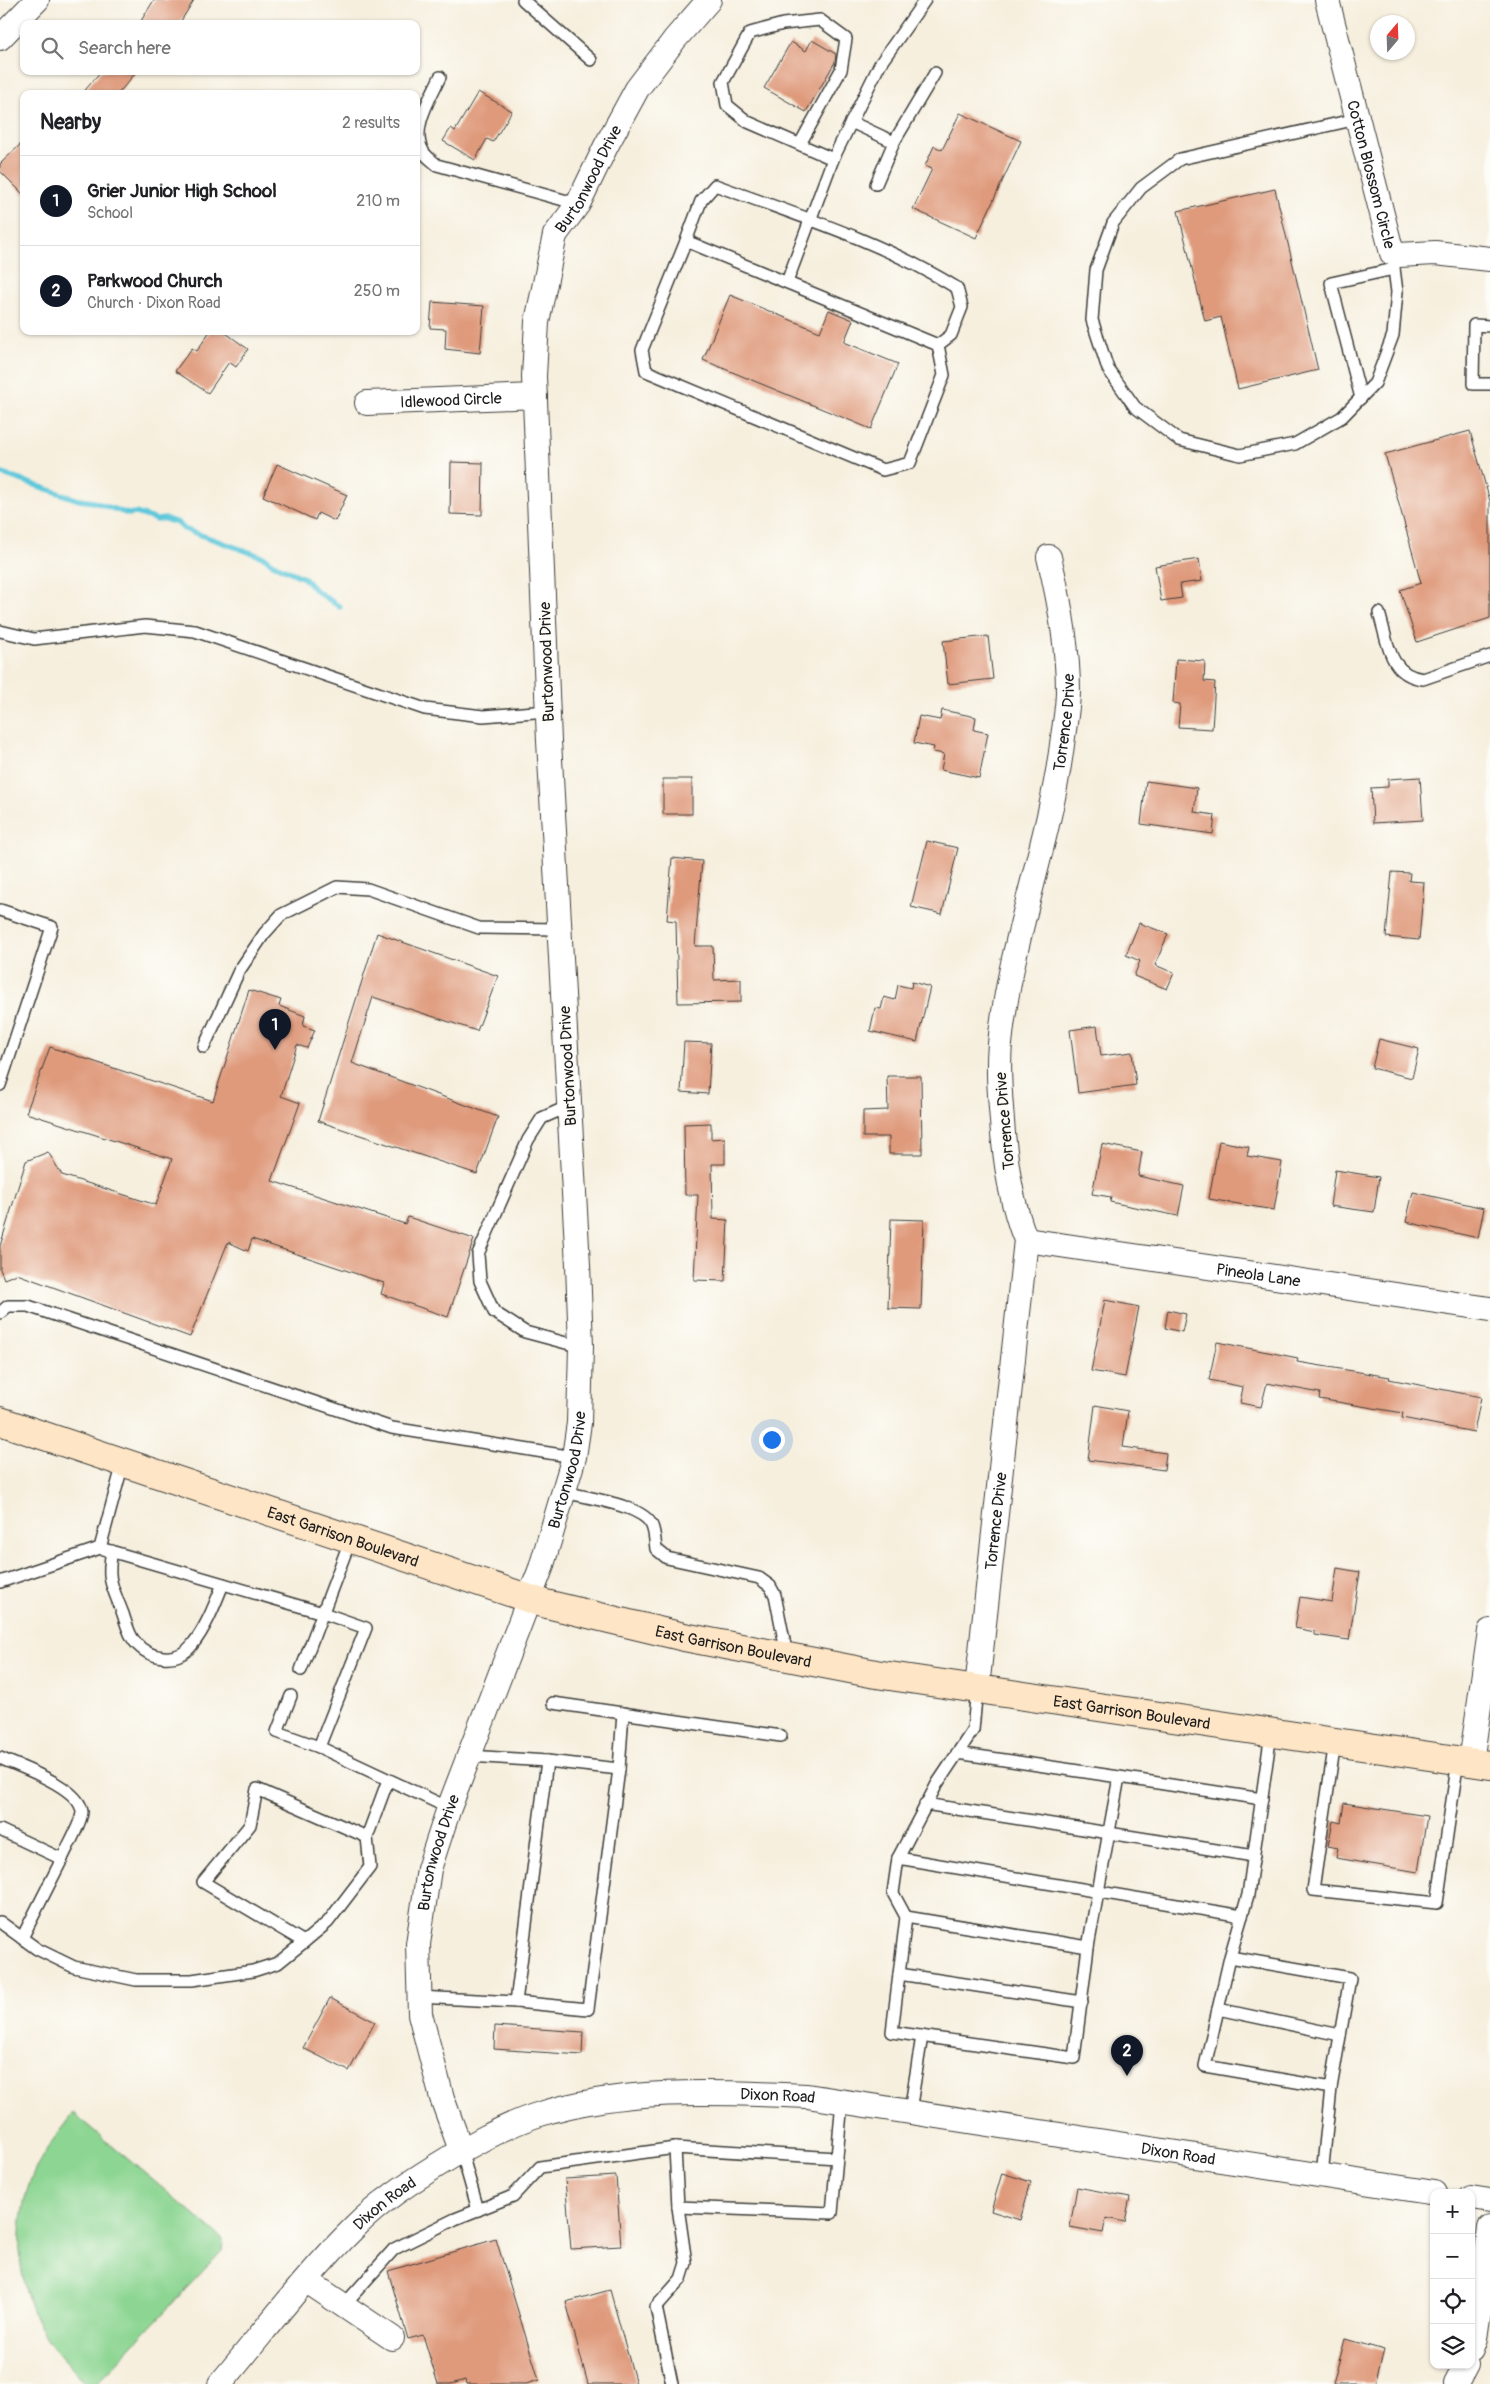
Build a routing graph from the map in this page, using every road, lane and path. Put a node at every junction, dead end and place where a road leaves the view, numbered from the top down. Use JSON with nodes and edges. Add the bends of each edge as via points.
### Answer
{"nodes":[{"id":1,"x":38,"y":0,"type":"edge"},
{"id":2,"x":523,"y":0,"type":"edge"},
{"id":3,"x":709,"y":0,"type":"edge"},
{"id":4,"x":925,"y":0,"type":"edge"},
{"id":5,"x":1327,"y":0,"type":"edge"},
{"id":6,"x":0,"y":38,"type":"edge"},
{"id":7,"x":591,"y":60,"type":"dead end"},
{"id":8,"x":935,"y":73,"type":"dead end"},
{"id":9,"x":440,"y":77,"type":"dead end"},
{"id":10,"x":1357,"y":118,"type":"junction"},
{"id":11,"x":851,"y":122,"type":"junction"},
{"id":12,"x":420,"y":125,"type":"edge"},
{"id":13,"x":894,"y":142,"type":"junction"},
{"id":14,"x":800,"y":144,"type":"junction"},
{"id":15,"x":420,"y":145,"type":"edge"},
{"id":16,"x":833,"y":159,"type":"junction"},
{"id":17,"x":876,"y":184,"type":"dead end"},
{"id":18,"x":578,"y":204,"type":"junction"},
{"id":19,"x":810,"y":220,"type":"junction"},
{"id":20,"x":686,"y":241,"type":"junction"},
{"id":21,"x":1490,"y":259,"type":"edge"},
{"id":22,"x":1393,"y":261,"type":"junction"},
{"id":23,"x":787,"y":282,"type":"junction"},
{"id":24,"x":1490,"y":326,"type":"edge"},
{"id":25,"x":938,"y":345,"type":"junction"},
{"id":26,"x":1490,"y":384,"type":"edge"},
{"id":27,"x":535,"y":396,"type":"junction"},
{"id":28,"x":1361,"y":398,"type":"junction"},
{"id":29,"x":367,"y":403,"type":"dead end"},
{"id":30,"x":1049,"y":557,"type":"dead end"},
{"id":31,"x":1379,"y":613,"type":"dead end"},
{"id":32,"x":0,"y":631,"type":"edge"},
{"id":33,"x":1490,"y":656,"type":"edge"},
{"id":34,"x":548,"y":711,"type":"junction"},
{"id":35,"x":0,"y":910,"type":"edge"},
{"id":36,"x":560,"y":929,"type":"junction"},
{"id":37,"x":204,"y":1047,"type":"dead end"},
{"id":38,"x":0,"y":1085,"type":"edge"},
{"id":39,"x":569,"y":1106,"type":"junction"},
{"id":40,"x":1026,"y":1240,"type":"junction"},
{"id":41,"x":1490,"y":1310,"type":"edge"},
{"id":42,"x":0,"y":1313,"type":"edge"},
{"id":43,"x":581,"y":1347,"type":"junction"},
{"id":44,"x":0,"y":1421,"type":"edge"},
{"id":45,"x":574,"y":1457,"type":"junction"},
{"id":46,"x":123,"y":1463,"type":"junction"},
{"id":47,"x":565,"y":1492,"type":"junction"},
{"id":48,"x":351,"y":1538,"type":"junction"},
{"id":49,"x":100,"y":1548,"type":"junction"},
{"id":50,"x":112,"y":1551,"type":"junction"},
{"id":51,"x":0,"y":1582,"type":"edge"},
{"id":52,"x":223,"y":1584,"type":"junction"},
{"id":53,"x":528,"y":1597,"type":"junction"},
{"id":54,"x":323,"y":1613,"type":"junction"},
{"id":55,"x":1490,"y":1631,"type":"edge"},
{"id":56,"x":787,"y":1657,"type":"junction"},
{"id":57,"x":301,"y":1670,"type":"dead end"},
{"id":58,"x":977,"y":1688,"type":"junction"},
{"id":59,"x":290,"y":1696,"type":"dead end"},
{"id":60,"x":553,"y":1702,"type":"dead end"},
{"id":61,"x":623,"y":1713,"type":"junction"},
{"id":62,"x":1272,"y":1731,"type":"junction"},
{"id":63,"x":781,"y":1736,"type":"dead end"},
{"id":64,"x":1335,"y":1741,"type":"junction"},
{"id":65,"x":319,"y":1747,"type":"junction"},
{"id":66,"x":957,"y":1753,"type":"junction"},
{"id":67,"x":469,"y":1756,"type":"junction"},
{"id":68,"x":0,"y":1758,"type":"edge"},
{"id":69,"x":546,"y":1761,"type":"junction"},
{"id":70,"x":1473,"y":1762,"type":"edge"},
{"id":71,"x":619,"y":1769,"type":"junction"},
{"id":72,"x":1119,"y":1777,"type":"junction"},
{"id":73,"x":388,"y":1780,"type":"junction"},
{"id":74,"x":1262,"y":1799,"type":"junction"},
{"id":75,"x":926,"y":1804,"type":"junction"},
{"id":76,"x":449,"y":1808,"type":"junction"},
{"id":77,"x":0,"y":1830,"type":"edge"},
{"id":78,"x":1109,"y":1833,"type":"junction"},
{"id":79,"x":367,"y":1837,"type":"junction"},
{"id":80,"x":1254,"y":1856,"type":"junction"},
{"id":81,"x":898,"y":1858,"type":"junction"},
{"id":82,"x":62,"y":1859,"type":"junction"},
{"id":83,"x":1098,"y":1890,"type":"junction"},
{"id":84,"x":1242,"y":1916,"type":"junction"},
{"id":85,"x":906,"y":1917,"type":"junction"},
{"id":86,"x":0,"y":1922,"type":"edge"},
{"id":87,"x":22,"y":1938,"type":"junction"},
{"id":88,"x":304,"y":1942,"type":"junction"},
{"id":89,"x":1088,"y":1947,"type":"junction"},
{"id":90,"x":1230,"y":1956,"type":"junction"},
{"id":91,"x":899,"y":1974,"type":"junction"},
{"id":92,"x":418,"y":1996,"type":"junction"},
{"id":93,"x":516,"y":2002,"type":"junction"},
{"id":94,"x":1082,"y":2002,"type":"junction"},
{"id":95,"x":1218,"y":2009,"type":"junction"},
{"id":96,"x":1340,"y":2035,"type":"junction"},
{"id":97,"x":922,"y":2036,"type":"junction"},
{"id":98,"x":1331,"y":2088,"type":"junction"},
{"id":99,"x":842,"y":2101,"type":"junction"},
{"id":100,"x":910,"y":2111,"type":"junction"},
{"id":101,"x":675,"y":2148,"type":"junction"},
{"id":102,"x":461,"y":2150,"type":"junction"},
{"id":103,"x":837,"y":2158,"type":"junction"},
{"id":104,"x":1322,"y":2175,"type":"junction"},
{"id":105,"x":1430,"y":2192,"type":"edge"},
{"id":106,"x":1475,"y":2199,"type":"edge"},
{"id":107,"x":1490,"y":2201,"type":"edge"},
{"id":108,"x":678,"y":2207,"type":"junction"},
{"id":109,"x":478,"y":2210,"type":"junction"},
{"id":110,"x":1490,"y":2228,"type":"edge"},
{"id":111,"x":307,"y":2281,"type":"junction"},
{"id":112,"x":343,"y":2306,"type":"junction"},
{"id":113,"x":1475,"y":2324,"type":"edge"},
{"id":114,"x":392,"y":2338,"type":"dead end"},
{"id":115,"x":1464,"y":2369,"type":"edge"},
{"id":116,"x":220,"y":2384,"type":"edge"},
{"id":117,"x":672,"y":2384,"type":"edge"},
{"id":118,"x":1456,"y":2384,"type":"edge"}],
"edges":[{"from":1,"to":6,"type":"street"},
{"from":2,"to":7,"type":"lane"},
{"from":3,"to":18,"type":"street","name":"Burtonwood Drive","via":[[638,89]]},
{"from":4,"to":11,"type":"lane","via":[[880,64]]},
{"from":5,"to":10,"type":"street","name":"Cotton Blossom Circle"},
{"from":8,"to":13,"type":"lane"},
{"from":9,"to":12,"type":"lane"},
{"from":10,"to":22,"type":"street","name":"Cotton Blossom Circle"},
{"from":10,"to":28,"type":"lane","via":[[1180,158],[1141,188],[1112,223],[1096,270],[1092,320],[1108,369],[1135,407],[1179,440],[1240,456],[1295,444],[1342,417]]},
{"from":11,"to":13,"type":"lane"},
{"from":11,"to":16,"type":"lane"},
{"from":13,"to":17,"type":"lane"},
{"from":14,"to":14,"type":"lane","via":[[841,70],[846,39],[820,20],[783,24],[750,33],[723,82],[728,105],[748,122]]},
{"from":14,"to":16,"type":"lane"},
{"from":15,"to":18,"type":"lane","via":[[423,153],[437,165]]},
{"from":16,"to":19,"type":"lane"},
{"from":18,"to":27,"type":"street","name":"Burtonwood Drive","via":[[555,235],[543,284],[535,349]]},
{"from":19,"to":20,"type":"lane","via":[[715,185],[701,201]]},
{"from":19,"to":23,"type":"lane"},
{"from":19,"to":25,"type":"lane","via":[[924,267],[957,288],[962,307],[951,335]]},
{"from":20,"to":23,"type":"lane"},
{"from":20,"to":25,"type":"lane","via":[[642,350],[646,371],[883,470],[910,463],[944,376]]},
{"from":21,"to":22,"type":"street","name":"Cotton Blossom Circle","via":[[1435,252],[1399,255]]},
{"from":22,"to":28,"type":"lane","via":[[1397,292],[1393,335],[1374,383]]},
{"from":22,"to":28,"type":"lane","via":[[1331,283]]},
{"from":23,"to":25,"type":"lane"},
{"from":24,"to":26,"type":"lane","via":[[1474,325],[1473,384]]},
{"from":27,"to":29,"type":"street","name":"Idlewood Circle"},
{"from":27,"to":34,"type":"street","name":"Burtonwood Drive"},
{"from":30,"to":40,"type":"street","name":"Torrence Drive","via":[[1067,647],[1068,693],[1056,788],[1014,966],[1000,1044],[999,1084],[1006,1159],[1016,1218]]},
{"from":31,"to":33,"type":"lane","via":[[1394,663],[1402,673],[1412,678],[1423,679]]},
{"from":32,"to":34,"type":"lane","via":[[34,639],[145,626],[195,631],[425,709],[483,716]]},
{"from":34,"to":36,"type":"street","name":"Burtonwood Drive"},
{"from":35,"to":38,"type":"lane","via":[[52,928]]},
{"from":36,"to":37,"type":"lane","via":[[479,928],[368,889],[337,887],[281,915],[264,934],[239,971]]},
{"from":36,"to":39,"type":"street","name":"Burtonwood Drive"},
{"from":39,"to":43,"type":"street","name":"Burtonwood Drive"},
{"from":39,"to":43,"type":"lane","via":[[542,1118],[528,1140],[478,1254],[480,1281],[494,1312],[525,1332]]},
{"from":40,"to":41,"type":"street","name":"Pineola Lane"},
{"from":40,"to":58,"type":"street","name":"Torrence Drive"},
{"from":42,"to":45,"type":"lane","via":[[8,1306],[28,1306],[392,1428]]},
{"from":43,"to":45,"type":"street","name":"Burtonwood Drive","via":[[579,1423]]},
{"from":44,"to":46,"type":"main road","name":"East Garrison Boulevard"},
{"from":45,"to":47,"type":"street","name":"Burtonwood Drive"},
{"from":46,"to":48,"type":"main road","name":"East Garrison Boulevard"},
{"from":46,"to":49,"type":"lane"},
{"from":47,"to":53,"type":"street","name":"Burtonwood Drive","via":[[541,1568]]},
{"from":47,"to":56,"type":"lane","via":[[636,1510],[647,1518],[652,1526],[656,1549],[667,1558],[758,1578],[770,1586],[776,1595]]},
{"from":48,"to":53,"type":"main road","name":"East Garrison Boulevard"},
{"from":48,"to":54,"type":"lane"},
{"from":49,"to":50,"type":"lane"},
{"from":49,"to":51,"type":"lane"},
{"from":50,"to":52,"type":"lane"},
{"from":50,"to":52,"type":"lane","via":[[109,1578],[132,1638],[146,1651],[158,1656],[175,1656],[191,1647]]},
{"from":52,"to":54,"type":"lane"},
{"from":53,"to":56,"type":"main road","name":"East Garrison Boulevard","via":[[684,1637]]},
{"from":53,"to":67,"type":"street","name":"Burtonwood Drive"},
{"from":54,"to":57,"type":"lane"},
{"from":54,"to":65,"type":"lane","via":[[366,1628]]},
{"from":55,"to":70,"type":"street"},
{"from":56,"to":58,"type":"main road","name":"East Garrison Boulevard"},
{"from":58,"to":62,"type":"main road","name":"East Garrison Boulevard"},
{"from":58,"to":66,"type":"lane","via":[[973,1730]]},
{"from":59,"to":65,"type":"lane","via":[[277,1732]]},
{"from":60,"to":61,"type":"lane"},
{"from":61,"to":63,"type":"lane"},
{"from":61,"to":71,"type":"lane"},
{"from":62,"to":64,"type":"main road","name":"East Garrison Boulevard"},
{"from":62,"to":74,"type":"lane"},
{"from":64,"to":70,"type":"main road","name":"East Garrison Boulevard"},
{"from":64,"to":70,"type":"lane","via":[[1312,1890],[1437,1904]]},
{"from":65,"to":73,"type":"lane"},
{"from":66,"to":72,"type":"lane"},
{"from":66,"to":75,"type":"lane"},
{"from":67,"to":69,"type":"lane"},
{"from":67,"to":76,"type":"street","name":"Burtonwood Drive"},
{"from":68,"to":82,"type":"lane","via":[[54,1782],[70,1793],[80,1806],[82,1814]]},
{"from":69,"to":71,"type":"lane"},
{"from":69,"to":93,"type":"lane"},
{"from":71,"to":93,"type":"lane","via":[[588,2009]]},
{"from":72,"to":74,"type":"lane"},
{"from":72,"to":78,"type":"lane"},
{"from":73,"to":76,"type":"lane"},
{"from":73,"to":79,"type":"lane"},
{"from":74,"to":80,"type":"lane"},
{"from":75,"to":78,"type":"lane"},
{"from":75,"to":81,"type":"lane"},
{"from":76,"to":92,"type":"street","name":"Burtonwood Drive","via":[[429,1869],[418,1944]]},
{"from":77,"to":82,"type":"lane"},
{"from":78,"to":80,"type":"lane"},
{"from":78,"to":83,"type":"lane"},
{"from":79,"to":88,"type":"lane","via":[[370,1867],[328,1922]]},
{"from":79,"to":88,"type":"lane","via":[[257,1789],[250,1825],[203,1882]]},
{"from":80,"to":84,"type":"lane"},
{"from":81,"to":83,"type":"lane"},
{"from":81,"to":85,"type":"lane","via":[[893,1893]]},
{"from":82,"to":87,"type":"lane"},
{"from":83,"to":84,"type":"lane"},
{"from":83,"to":89,"type":"lane"},
{"from":84,"to":90,"type":"lane"},
{"from":85,"to":89,"type":"lane"},
{"from":85,"to":91,"type":"lane"},
{"from":86,"to":87,"type":"lane"},
{"from":87,"to":88,"type":"lane","via":[[74,1967],[136,1980],[192,1980],[253,1971],[278,1963]]},
{"from":89,"to":94,"type":"lane"},
{"from":90,"to":95,"type":"lane"},
{"from":90,"to":96,"type":"lane","via":[[1350,1978]]},
{"from":91,"to":94,"type":"lane"},
{"from":91,"to":97,"type":"lane","via":[[892,2032]]},
{"from":92,"to":93,"type":"lane"},
{"from":92,"to":102,"type":"street","name":"Burtonwood Drive","via":[[442,2098]]},
{"from":94,"to":97,"type":"lane","via":[[1074,2058]]},
{"from":95,"to":96,"type":"lane"},
{"from":95,"to":98,"type":"lane","via":[[1206,2066]]},
{"from":96,"to":98,"type":"lane"},
{"from":97,"to":100,"type":"lane"},
{"from":98,"to":104,"type":"lane"},
{"from":99,"to":100,"type":"street","name":"Dixon Road"},
{"from":99,"to":102,"type":"street","name":"Dixon Road","via":[[704,2091],[619,2098],[536,2115]]},
{"from":99,"to":103,"type":"lane"},
{"from":100,"to":104,"type":"street","name":"Dixon Road"},
{"from":101,"to":103,"type":"lane"},
{"from":101,"to":108,"type":"lane"},
{"from":101,"to":109,"type":"lane","via":[[540,2167],[513,2196]]},
{"from":102,"to":109,"type":"lane"},
{"from":102,"to":111,"type":"street","name":"Dixon Road","via":[[396,2191],[355,2227]]},
{"from":103,"to":108,"type":"lane","via":[[832,2212]]},
{"from":104,"to":105,"type":"street","name":"Dixon Road"},
{"from":106,"to":107,"type":"street"},
{"from":108,"to":117,"type":"lane","via":[[686,2263],[681,2279],[656,2307]]},
{"from":109,"to":112,"type":"lane","via":[[394,2249]]},
{"from":110,"to":113,"type":"street"},
{"from":111,"to":112,"type":"street"},
{"from":111,"to":116,"type":"street","name":"Dixon Road"},
{"from":112,"to":114,"type":"street"},
{"from":115,"to":118,"type":"street"}]}
